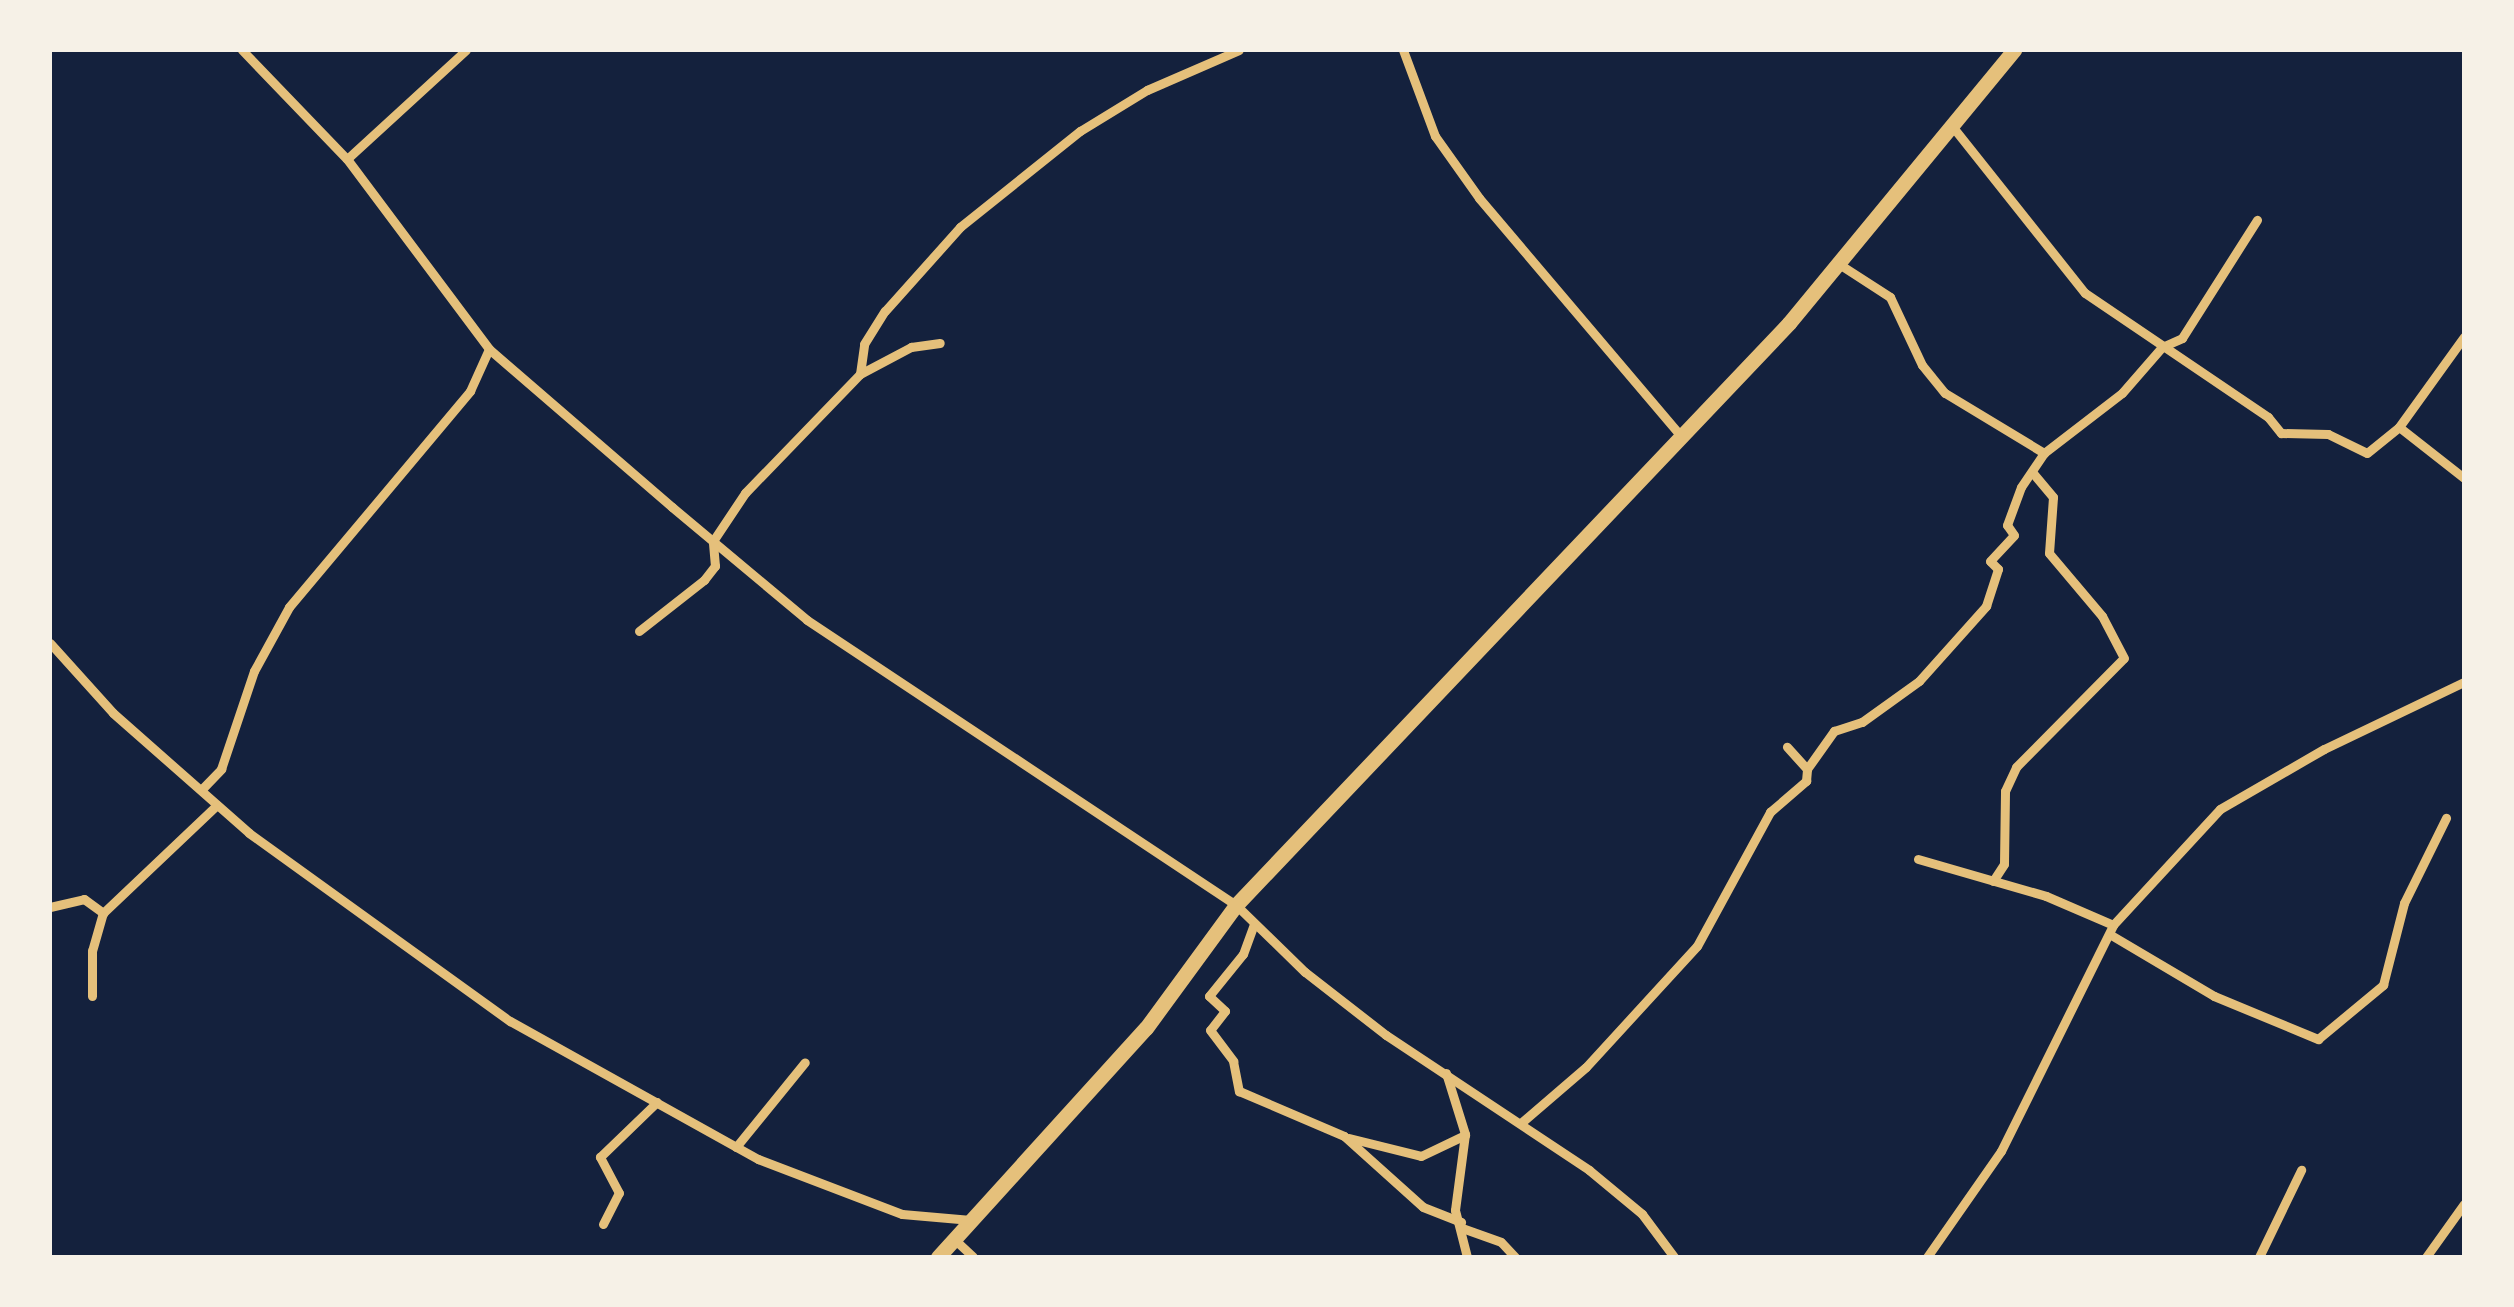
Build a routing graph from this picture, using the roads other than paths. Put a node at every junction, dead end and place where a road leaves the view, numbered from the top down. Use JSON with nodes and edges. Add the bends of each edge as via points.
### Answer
{"nodes":[{"id":1,"x":242,"y":50,"type":"edge"},
{"id":2,"x":466,"y":50,"type":"edge"},
{"id":3,"x":1239,"y":50,"type":"edge"},
{"id":4,"x":1403,"y":50,"type":"edge"},
{"id":5,"x":2014,"y":50,"type":"edge"},
{"id":6,"x":1952,"y":126,"type":"junction"},
{"id":7,"x":347,"y":159,"type":"junction"},
{"id":8,"x":2256,"y":220,"type":"dead end"},
{"id":9,"x":1840,"y":264,"type":"junction"},
{"id":10,"x":2464,"y":337,"type":"edge"},
{"id":11,"x":940,"y":343,"type":"dead end"},
{"id":12,"x":2162,"y":347,"type":"junction"},
{"id":13,"x":489,"y":348,"type":"junction"},
{"id":14,"x":860,"y":374,"type":"junction"},
{"id":15,"x":2399,"y":427,"type":"junction"},
{"id":16,"x":1683,"y":438,"type":"junction"},
{"id":17,"x":2044,"y":454,"type":"junction"},
{"id":18,"x":2033,"y":473,"type":"junction"},
{"id":19,"x":2464,"y":478,"type":"edge"},
{"id":20,"x":713,"y":540,"type":"junction"},
{"id":21,"x":639,"y":631,"type":"dead end"},
{"id":22,"x":51,"y":648,"type":"edge"},
{"id":23,"x":2464,"y":682,"type":"edge"},
{"id":24,"x":1787,"y":746,"type":"dead end"},
{"id":25,"x":1807,"y":768,"type":"junction"},
{"id":26,"x":202,"y":789,"type":"junction"},
{"id":27,"x":218,"y":806,"type":"junction"},
{"id":28,"x":2446,"y":818,"type":"dead end"},
{"id":29,"x":1918,"y":859,"type":"dead end"},
{"id":30,"x":1993,"y":880,"type":"junction"},
{"id":31,"x":1236,"y":905,"type":"junction"},
{"id":32,"x":50,"y":906,"type":"edge"},
{"id":33,"x":103,"y":912,"type":"junction"},
{"id":34,"x":1254,"y":924,"type":"junction"},
{"id":35,"x":2112,"y":930,"type":"junction"},
{"id":36,"x":92,"y":996,"type":"dead end"},
{"id":37,"x":805,"y":1062,"type":"dead end"},
{"id":38,"x":1446,"y":1074,"type":"junction"},
{"id":39,"x":657,"y":1102,"type":"junction"},
{"id":40,"x":1522,"y":1122,"type":"junction"},
{"id":41,"x":1464,"y":1135,"type":"junction"},
{"id":42,"x":1346,"y":1138,"type":"junction"},
{"id":43,"x":736,"y":1147,"type":"junction"},
{"id":44,"x":2301,"y":1170,"type":"dead end"},
{"id":45,"x":2464,"y":1204,"type":"edge"},
{"id":46,"x":971,"y":1220,"type":"junction"},
{"id":47,"x":602,"y":1224,"type":"dead end"},
{"id":48,"x":1461,"y":1225,"type":"junction"},
{"id":49,"x":954,"y":1238,"type":"junction"},
{"id":50,"x":938,"y":1257,"type":"edge"},
{"id":51,"x":973,"y":1257,"type":"edge"},
{"id":52,"x":1467,"y":1257,"type":"edge"},
{"id":53,"x":1515,"y":1257,"type":"edge"},
{"id":54,"x":1674,"y":1257,"type":"edge"},
{"id":55,"x":1927,"y":1257,"type":"edge"},
{"id":56,"x":2260,"y":1257,"type":"edge"},
{"id":57,"x":2426,"y":1257,"type":"edge"}],
"edges":[{"from":1,"to":7,"type":"street"},
{"from":2,"to":7,"type":"street"},
{"from":3,"to":14,"type":"street","via":[[1147,90],[1080,130],[960,228],[885,310],[864,344]]},
{"from":4,"to":16,"type":"street","via":[[1435,136],[1479,198]]},
{"from":5,"to":6,"type":"highway"},
{"from":6,"to":9,"type":"highway","via":[[1857,234]]},
{"from":6,"to":12,"type":"street","via":[[2085,293]]},
{"from":7,"to":13,"type":"street"},
{"from":8,"to":12,"type":"street","via":[[2182,338]]},
{"from":9,"to":16,"type":"highway"},
{"from":9,"to":17,"type":"street","via":[[1890,297],[1922,365],[1945,393]]},
{"from":10,"to":15,"type":"street"},
{"from":11,"to":14,"type":"street","via":[[911,347]]},
{"from":12,"to":15,"type":"street","via":[[2281,432],[2328,434],[2367,453]]},
{"from":12,"to":17,"type":"street","via":[[2122,394]]},
{"from":13,"to":20,"type":"street"},
{"from":13,"to":26,"type":"street","via":[[470,391],[288,607],[254,670],[221,770]]},
{"from":14,"to":20,"type":"street","via":[[777,454]]},
{"from":15,"to":19,"type":"street"},
{"from":16,"to":31,"type":"highway"},
{"from":17,"to":18,"type":"street"},
{"from":18,"to":25,"type":"street","via":[[2008,525],[2014,535],[1990,561],[1998,569],[1986,606],[1918,681],[1862,722],[1834,731]]},
{"from":18,"to":30,"type":"street","via":[[2053,497],[2049,553],[2102,616],[2124,658],[2016,767],[2005,791],[2004,864]]},
{"from":20,"to":21,"type":"street","via":[[715,566],[704,580]]},
{"from":20,"to":31,"type":"street","via":[[808,620]]},
{"from":22,"to":26,"type":"street","via":[[113,714]]},
{"from":23,"to":35,"type":"street","via":[[2324,749],[2220,809]]},
{"from":24,"to":25,"type":"street"},
{"from":25,"to":40,"type":"street","via":[[1806,781],[1770,812],[1676,972],[1586,1067]]},
{"from":26,"to":27,"type":"street"},
{"from":27,"to":33,"type":"street"},
{"from":27,"to":39,"type":"street","via":[[510,1021]]},
{"from":28,"to":35,"type":"street","via":[[2404,903],[2383,985],[2318,1039],[2168,973]]},
{"from":29,"to":30,"type":"street"},
{"from":30,"to":35,"type":"street"},
{"from":31,"to":34,"type":"street"},
{"from":31,"to":46,"type":"highway","via":[[1146,1028]]},
{"from":32,"to":33,"type":"street","via":[[84,899]]},
{"from":33,"to":36,"type":"street","via":[[92,951]]},
{"from":34,"to":38,"type":"street","via":[[1372,1025]]},
{"from":34,"to":42,"type":"street","via":[[1244,954],[1209,996],[1225,1011],[1210,1030],[1233,1061],[1239,1092]]},
{"from":35,"to":55,"type":"street","via":[[2001,1151]]},
{"from":37,"to":43,"type":"street"},
{"from":38,"to":40,"type":"street"},
{"from":38,"to":41,"type":"street"},
{"from":39,"to":43,"type":"street"},
{"from":39,"to":47,"type":"street","via":[[600,1157],[619,1192]]},
{"from":40,"to":54,"type":"street","via":[[1642,1214]]},
{"from":41,"to":42,"type":"street","via":[[1420,1156]]},
{"from":41,"to":48,"type":"street","via":[[1455,1210]]},
{"from":42,"to":48,"type":"street","via":[[1424,1206]]},
{"from":43,"to":46,"type":"street","via":[[902,1214]]},
{"from":44,"to":56,"type":"street"},
{"from":45,"to":57,"type":"street"},
{"from":46,"to":49,"type":"highway"},
{"from":48,"to":52,"type":"street"},
{"from":48,"to":53,"type":"street","via":[[1501,1242]]},
{"from":49,"to":50,"type":"highway"},
{"from":49,"to":51,"type":"street"}]}
